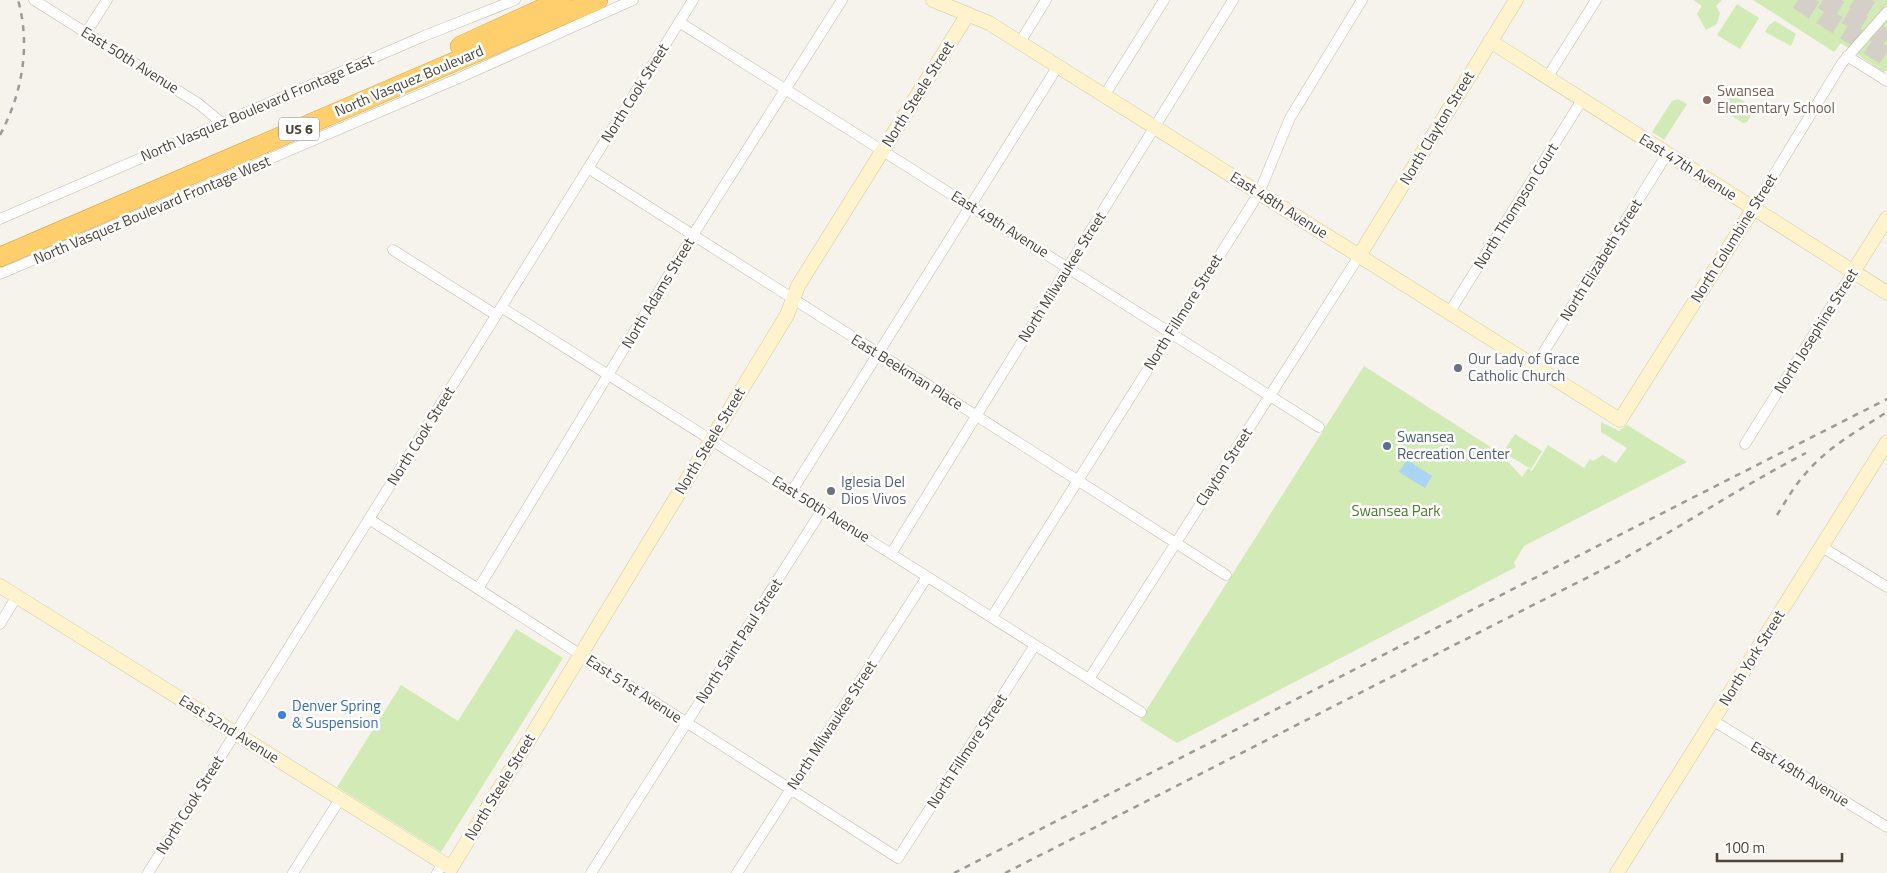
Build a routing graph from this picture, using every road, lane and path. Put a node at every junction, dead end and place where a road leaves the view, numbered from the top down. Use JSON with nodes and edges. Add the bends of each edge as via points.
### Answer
{"nodes":[{"id":1,"x":34,"y":0,"type":"edge"},
{"id":2,"x":107,"y":0,"type":"edge"},
{"id":3,"x":515,"y":0,"type":"edge"},
{"id":4,"x":562,"y":0,"type":"edge"},
{"id":5,"x":598,"y":0,"type":"edge"},
{"id":6,"x":633,"y":0,"type":"edge"},
{"id":7,"x":842,"y":0,"type":"edge"},
{"id":8,"x":933,"y":0,"type":"edge"},
{"id":9,"x":1046,"y":0,"type":"edge"},
{"id":10,"x":1164,"y":0,"type":"edge"},
{"id":11,"x":1233,"y":0,"type":"edge"},
{"id":12,"x":1362,"y":0,"type":"edge"},
{"id":13,"x":1516,"y":0,"type":"edge"},
{"id":14,"x":1596,"y":0,"type":"edge"},
{"id":15,"x":691,"y":1,"type":"edge"},
{"id":16,"x":1887,"y":12,"type":"edge"},
{"id":17,"x":968,"y":14,"type":"junction"},
{"id":18,"x":679,"y":22,"type":"junction"},
{"id":19,"x":86,"y":33,"type":"junction"},
{"id":20,"x":1020,"y":42,"type":"junction"},
{"id":21,"x":1490,"y":42,"type":"junction"},
{"id":22,"x":1849,"y":53,"type":"junction"},
{"id":23,"x":1058,"y":66,"type":"junction"},
{"id":24,"x":1547,"y":78,"type":"junction"},
{"id":25,"x":1887,"y":81,"type":"edge"},
{"id":26,"x":786,"y":89,"type":"junction"},
{"id":27,"x":1104,"y":96,"type":"junction"},
{"id":28,"x":1582,"y":100,"type":"junction"},
{"id":29,"x":223,"y":124,"type":"junction"},
{"id":30,"x":1154,"y":127,"type":"junction"},
{"id":31,"x":883,"y":150,"type":"junction"},
{"id":32,"x":1667,"y":154,"type":"junction"},
{"id":33,"x":588,"y":168,"type":"junction"},
{"id":34,"x":1259,"y":193,"type":"junction"},
{"id":35,"x":971,"y":206,"type":"junction"},
{"id":36,"x":1754,"y":208,"type":"junction"},
{"id":37,"x":1887,"y":218,"type":"edge"},
{"id":38,"x":0,"y":219,"type":"edge"},
{"id":39,"x":693,"y":235,"type":"junction"},
{"id":40,"x":0,"y":243,"type":"edge"},
{"id":41,"x":393,"y":250,"type":"dead end"},
{"id":42,"x":1359,"y":256,"type":"junction"},
{"id":43,"x":0,"y":257,"type":"edge"},
{"id":44,"x":1068,"y":267,"type":"junction"},
{"id":45,"x":1853,"y":272,"type":"junction"},
{"id":46,"x":0,"y":274,"type":"edge"},
{"id":47,"x":1887,"y":293,"type":"edge"},
{"id":48,"x":792,"y":300,"type":"junction"},
{"id":49,"x":499,"y":311,"type":"junction"},
{"id":50,"x":1450,"y":313,"type":"junction"},
{"id":51,"x":1169,"y":332,"type":"junction"},
{"id":52,"x":879,"y":354,"type":"junction"},
{"id":53,"x":1534,"y":366,"type":"junction"},
{"id":54,"x":608,"y":375,"type":"junction"},
{"id":55,"x":1270,"y":395,"type":"junction"},
{"id":56,"x":976,"y":416,"type":"junction"},
{"id":57,"x":1620,"y":420,"type":"joint"},
{"id":58,"x":1319,"y":427,"type":"dead end"},
{"id":59,"x":711,"y":440,"type":"junction"},
{"id":60,"x":1887,"y":442,"type":"edge"},
{"id":61,"x":1745,"y":444,"type":"dead end"},
{"id":62,"x":1077,"y":480,"type":"junction"},
{"id":63,"x":792,"y":491,"type":"junction"},
{"id":64,"x":822,"y":510,"type":"junction"},
{"id":65,"x":369,"y":519,"type":"junction"},
{"id":66,"x":1176,"y":543,"type":"junction"},
{"id":67,"x":1822,"y":547,"type":"junction"},
{"id":68,"x":891,"y":554,"type":"junction"},
{"id":69,"x":1226,"y":575,"type":"dead end"},
{"id":70,"x":927,"y":577,"type":"junction"},
{"id":71,"x":0,"y":586,"type":"edge"},
{"id":72,"x":1887,"y":587,"type":"edge"},
{"id":73,"x":478,"y":589,"type":"junction"},
{"id":74,"x":17,"y":596,"type":"junction"},
{"id":75,"x":992,"y":617,"type":"junction"},
{"id":76,"x":0,"y":624,"type":"edge"},
{"id":77,"x":1035,"y":645,"type":"junction"},
{"id":78,"x":580,"y":654,"type":"junction"},
{"id":79,"x":1089,"y":679,"type":"junction"},
{"id":80,"x":1141,"y":712,"type":"dead end"},
{"id":81,"x":1712,"y":720,"type":"junction"},
{"id":82,"x":687,"y":722,"type":"junction"},
{"id":83,"x":236,"y":733,"type":"junction"},
{"id":84,"x":790,"y":789,"type":"junction"},
{"id":85,"x":340,"y":799,"type":"junction"},
{"id":86,"x":1887,"y":827,"type":"edge"},
{"id":87,"x":898,"y":858,"type":"joint"},
{"id":88,"x":447,"y":869,"type":"edge"},
{"id":89,"x":148,"y":873,"type":"edge"},
{"id":90,"x":293,"y":873,"type":"edge"},
{"id":91,"x":591,"y":873,"type":"edge"},
{"id":92,"x":737,"y":873,"type":"edge"},
{"id":93,"x":1616,"y":873,"type":"edge"}],
"edges":[{"from":1,"to":19,"type":"street","name":"East 50th Avenue"},
{"from":2,"to":19,"type":"street"},
{"from":3,"to":29,"type":"street","name":"North Vasquez Boulevard Frontage East"},
{"from":4,"to":40,"type":"highway","name":"North Vasquez Boulevard","number":"US 6","via":[[377,83]]},
{"from":5,"to":43,"type":"highway","name":"North Vasquez Boulevard","number":"US 6"},
{"from":6,"to":46,"type":"street","name":"North Vasquez Boulevard Frontage West"},
{"from":7,"to":26,"type":"street","name":"North Adams Street"},
{"from":8,"to":17,"type":"street","name":"East 48th Avenue"},
{"from":9,"to":20,"type":"street"},
{"from":10,"to":27,"type":"street"},
{"from":11,"to":30,"type":"street","name":"North Milwaukee Street"},
{"from":12,"to":34,"type":"street","name":"North Fillmore Street","via":[[1290,118]]},
{"from":13,"to":21,"type":"street","name":"North Clayton Street"},
{"from":14,"to":24,"type":"street"},
{"from":15,"to":18,"type":"street","name":"North Cook Street"},
{"from":16,"to":22,"type":"street","name":"North Columbine Street"},
{"from":17,"to":20,"type":"street","name":"East 48th Avenue"},
{"from":17,"to":31,"type":"street","name":"North Steele Street"},
{"from":18,"to":26,"type":"street","name":"East 49th Avenue"},
{"from":18,"to":33,"type":"street","name":"North Cook Street"},
{"from":19,"to":29,"type":"street","name":"East 50th Avenue","via":[[199,104]]},
{"from":20,"to":23,"type":"street","name":"East 48th Avenue"},
{"from":21,"to":24,"type":"street","name":"East 47th Avenue"},
{"from":21,"to":42,"type":"street","name":"North Clayton Street"},
{"from":22,"to":25,"type":"street"},
{"from":22,"to":36,"type":"street","name":"North Columbine Street"},
{"from":23,"to":27,"type":"street","name":"East 48th Avenue"},
{"from":23,"to":35,"type":"street"},
{"from":24,"to":28,"type":"street","name":"East 47th Avenue"},
{"from":26,"to":31,"type":"street","name":"East 49th Avenue"},
{"from":26,"to":39,"type":"street","name":"North Adams Street"},
{"from":27,"to":30,"type":"street","name":"East 48th Avenue"},
{"from":28,"to":32,"type":"street","name":"East 47th Avenue"},
{"from":28,"to":50,"type":"street","name":"North Thompson Court"},
{"from":29,"to":38,"type":"street","name":"North Vasquez Boulevard Frontage East"},
{"from":30,"to":34,"type":"street","name":"East 48th Avenue"},
{"from":30,"to":44,"type":"street","name":"North Milwaukee Street"},
{"from":31,"to":35,"type":"street","name":"East 49th Avenue"},
{"from":31,"to":48,"type":"street","name":"North Steele Street"},
{"from":32,"to":36,"type":"street","name":"East 47th Avenue"},
{"from":32,"to":53,"type":"street","name":"North Elizabeth Street"},
{"from":33,"to":39,"type":"street","name":"East Beekman Place"},
{"from":33,"to":49,"type":"street","name":"North Cook Street"},
{"from":34,"to":42,"type":"street","name":"East 48th Avenue"},
{"from":34,"to":51,"type":"street","name":"North Fillmore Street"},
{"from":35,"to":44,"type":"street","name":"East 49th Avenue"},
{"from":35,"to":52,"type":"street"},
{"from":36,"to":45,"type":"street","name":"East 47th Avenue"},
{"from":36,"to":57,"type":"street","name":"North Columbine Street"},
{"from":37,"to":45,"type":"street","name":"North Josephine Street"},
{"from":39,"to":48,"type":"street","name":"East Beekman Place"},
{"from":39,"to":54,"type":"street","name":"North Adams Street"},
{"from":41,"to":49,"type":"street","name":"East 50th Avenue"},
{"from":42,"to":50,"type":"street","name":"East 48th Avenue"},
{"from":42,"to":55,"type":"street","name":"Clayton Street"},
{"from":44,"to":51,"type":"street","name":"East 49th Avenue"},
{"from":44,"to":56,"type":"street","name":"North Milwaukee Street"},
{"from":45,"to":47,"type":"street","name":"East 47th Avenue"},
{"from":45,"to":61,"type":"street","name":"North Josephine Street"},
{"from":48,"to":52,"type":"street","name":"East Beekman Place"},
{"from":48,"to":59,"type":"street","name":"North Steele Street","via":[[787,315]]},
{"from":49,"to":54,"type":"street","name":"East 50th Avenue"},
{"from":49,"to":65,"type":"street","name":"North Cook Street"},
{"from":50,"to":53,"type":"street","name":"East 48th Avenue"},
{"from":51,"to":55,"type":"street","name":"East 49th Avenue"},
{"from":51,"to":62,"type":"street","name":"North Fillmore Street"},
{"from":52,"to":56,"type":"street","name":"East Beekman Place"},
{"from":52,"to":63,"type":"street"},
{"from":53,"to":57,"type":"street","name":"East 48th Avenue"},
{"from":54,"to":59,"type":"street","name":"East 50th Avenue"},
{"from":54,"to":73,"type":"street","name":"North Adams Street"},
{"from":55,"to":58,"type":"street","name":"East 49th Avenue"},
{"from":55,"to":66,"type":"street","name":"Clayton Street"},
{"from":56,"to":62,"type":"street","name":"East Beekman Place"},
{"from":56,"to":68,"type":"street","name":"North Milwaukee Street"},
{"from":59,"to":63,"type":"street","name":"East 50th Avenue"},
{"from":59,"to":78,"type":"street","name":"North Steele Street"},
{"from":60,"to":67,"type":"street","name":"North York Street"},
{"from":62,"to":66,"type":"street","name":"East Beekman Place"},
{"from":62,"to":75,"type":"street","name":"North Fillmore Street"},
{"from":63,"to":64,"type":"street","name":"East 50th Avenue"},
{"from":64,"to":68,"type":"street","name":"East 50th Avenue"},
{"from":64,"to":82,"type":"street","name":"North Saint Paul Street"},
{"from":65,"to":73,"type":"street","name":"East 51st Avenue"},
{"from":65,"to":83,"type":"street","name":"North Cook Street"},
{"from":66,"to":69,"type":"street","name":"East Beekman Place"},
{"from":66,"to":79,"type":"street","name":"Clayton Street"},
{"from":67,"to":72,"type":"street"},
{"from":67,"to":81,"type":"street","name":"North York Street"},
{"from":68,"to":70,"type":"street","name":"East 50th Avenue"},
{"from":70,"to":75,"type":"street","name":"East 50th Avenue"},
{"from":70,"to":84,"type":"street","name":"North Milwaukee Street"},
{"from":71,"to":74,"type":"street","name":"East 52nd Avenue"},
{"from":73,"to":78,"type":"street","name":"East 51st Avenue"},
{"from":74,"to":76,"type":"street"},
{"from":74,"to":83,"type":"street","name":"East 52nd Avenue"},
{"from":75,"to":77,"type":"street","name":"East 50th Avenue"},
{"from":77,"to":79,"type":"street","name":"East 50th Avenue"},
{"from":77,"to":87,"type":"street","name":"North Fillmore Street"},
{"from":78,"to":82,"type":"street","name":"East 51st Avenue"},
{"from":78,"to":88,"type":"street","name":"North Steele Street"},
{"from":79,"to":80,"type":"street","name":"East 50th Avenue"},
{"from":81,"to":86,"type":"street","name":"East 49th Avenue"},
{"from":81,"to":93,"type":"street","name":"North York Street"},
{"from":82,"to":84,"type":"street","name":"East 51st Avenue"},
{"from":82,"to":91,"type":"street","name":"North Saint Paul Street"},
{"from":83,"to":85,"type":"street","name":"East 52nd Avenue"},
{"from":83,"to":89,"type":"street","name":"North Cook Street"},
{"from":84,"to":87,"type":"street","name":"East 51st Avenue"},
{"from":84,"to":92,"type":"street","name":"North Milwaukee Street"},
{"from":85,"to":88,"type":"street","name":"East 52nd Avenue"},
{"from":85,"to":90,"type":"street"}]}
